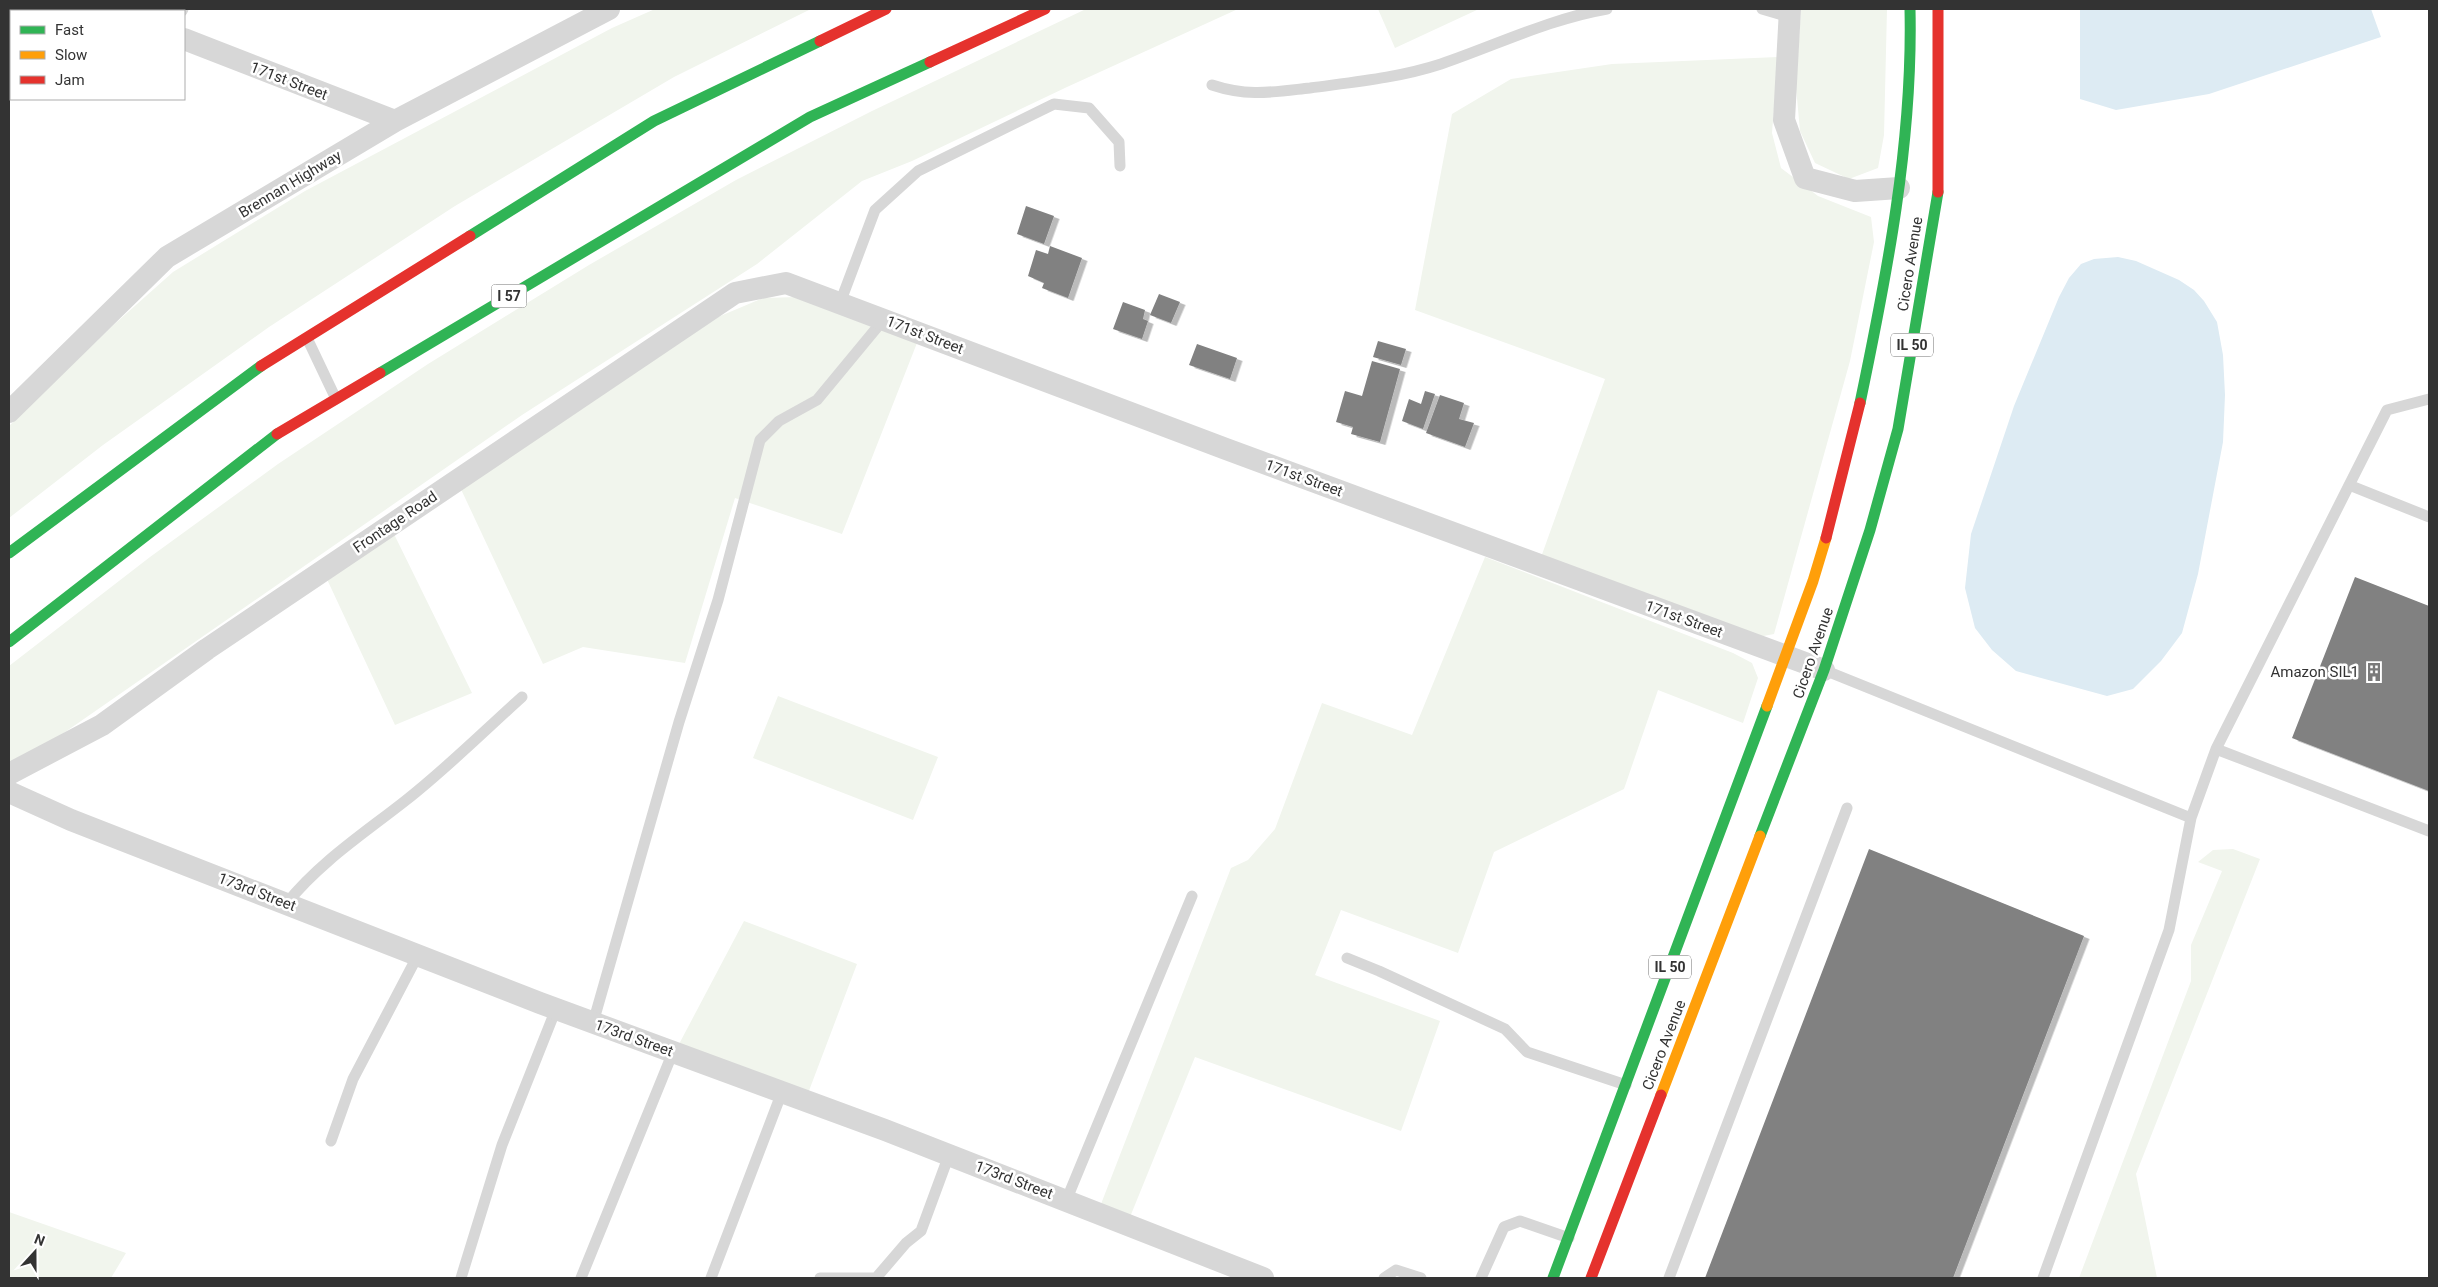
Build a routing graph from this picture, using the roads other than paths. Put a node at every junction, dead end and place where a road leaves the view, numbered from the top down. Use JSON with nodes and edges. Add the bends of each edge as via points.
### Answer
{"nodes":[{"id":1,"x":609,"y":9,"type":"edge"},
{"id":2,"x":886,"y":9,"type":"edge"},
{"id":3,"x":1045,"y":9,"type":"edge"},
{"id":4,"x":1607,"y":9,"type":"edge"},
{"id":5,"x":1762,"y":9,"type":"edge"},
{"id":6,"x":1910,"y":9,"type":"edge"},
{"id":7,"x":1938,"y":9,"type":"edge"},
{"id":8,"x":1790,"y":13,"type":"edge"},
{"id":9,"x":185,"y":40,"type":"edge"},
{"id":10,"x":1212,"y":85,"type":"dead end"},
{"id":11,"x":395,"y":121,"type":"junction"},
{"id":12,"x":1120,"y":166,"type":"dead end"},
{"id":13,"x":1899,"y":188,"type":"junction"},
{"id":14,"x":786,"y":282,"type":"joint"},
{"id":15,"x":840,"y":302,"type":"junction"},
{"id":16,"x":884,"y":319,"type":"junction"},
{"id":17,"x":307,"y":338,"type":"junction"},
{"id":18,"x":2429,"y":398,"type":"edge"},
{"id":19,"x":336,"y":399,"type":"junction"},
{"id":20,"x":9,"y":412,"type":"edge"},
{"id":21,"x":2350,"y":484,"type":"junction"},
{"id":22,"x":2429,"y":517,"type":"edge"},
{"id":23,"x":9,"y":553,"type":"edge"},
{"id":24,"x":9,"y":642,"type":"edge"},
{"id":25,"x":1786,"y":656,"type":"junction"},
{"id":26,"x":1824,"y":670,"type":"junction"},
{"id":27,"x":522,"y":697,"type":"dead end"},
{"id":28,"x":2216,"y":748,"type":"junction"},
{"id":29,"x":9,"y":774,"type":"edge"},
{"id":30,"x":9,"y":792,"type":"edge"},
{"id":31,"x":1847,"y":808,"type":"dead end"},
{"id":32,"x":2191,"y":818,"type":"junction"},
{"id":33,"x":2429,"y":831,"type":"edge"},
{"id":34,"x":1192,"y":896,"type":"dead end"},
{"id":35,"x":286,"y":904,"type":"junction"},
{"id":36,"x":418,"y":955,"type":"junction"},
{"id":37,"x":1347,"y":958,"type":"dead end"},
{"id":38,"x":556,"y":1009,"type":"junction"},
{"id":39,"x":593,"y":1023,"type":"junction"},
{"id":40,"x":673,"y":1052,"type":"junction"},
{"id":41,"x":1626,"y":1085,"type":"junction"},
{"id":42,"x":782,"y":1092,"type":"junction"},
{"id":43,"x":331,"y":1141,"type":"dead end"},
{"id":44,"x":949,"y":1155,"type":"junction"},
{"id":45,"x":1066,"y":1201,"type":"junction"},
{"id":46,"x":1568,"y":1238,"type":"junction"},
{"id":47,"x":461,"y":1278,"type":"edge"},
{"id":48,"x":581,"y":1278,"type":"edge"},
{"id":49,"x":711,"y":1278,"type":"edge"},
{"id":50,"x":820,"y":1278,"type":"edge"},
{"id":51,"x":1263,"y":1278,"type":"edge"},
{"id":52,"x":1384,"y":1278,"type":"edge"},
{"id":53,"x":1421,"y":1278,"type":"edge"},
{"id":54,"x":1481,"y":1278,"type":"edge"},
{"id":55,"x":1553,"y":1278,"type":"edge"},
{"id":56,"x":1591,"y":1278,"type":"edge"},
{"id":57,"x":1669,"y":1278,"type":"edge"},
{"id":58,"x":2043,"y":1278,"type":"edge"}],
"edges":[{"from":1,"to":11,"type":"street","name":"Brennan Highway"},
{"from":2,"to":17,"type":"main road","via":[[654,121]]},
{"from":3,"to":19,"type":"main road","number":"I 57","via":[[810,117]]},
{"from":4,"to":10,"type":"lane","via":[[1574,15],[1402,75],[1268,92],[1235,92]]},
{"from":5,"to":8,"type":"lane"},
{"from":6,"to":13,"type":"main road","name":"Cicero Avenue","number":"IL 50","via":[[1912,41]]},
{"from":7,"to":26,"type":"main road","name":"Cicero Avenue","number":"IL 50","via":[[1939,183],[1898,429],[1870,530]]},
{"from":8,"to":13,"type":"street","via":[[1784,120],[1806,178],[1855,191]]},
{"from":9,"to":11,"type":"street","name":"171st Street"},
{"from":11,"to":20,"type":"street","name":"Brennan Highway","via":[[168,257]]},
{"from":12,"to":15,"type":"lane","via":[[1119,142],[1090,108],[1054,104],[918,171],[876,210]]},
{"from":13,"to":25,"type":"main road","name":"Cicero Avenue","number":"IL 50","via":[[1849,454],[1820,557]]},
{"from":14,"to":15,"type":"street","name":"171st Street"},
{"from":14,"to":29,"type":"street","name":"Frontage Road","via":[[735,293],[207,649],[102,725]]},
{"from":15,"to":16,"type":"street","name":"171st Street"},
{"from":16,"to":25,"type":"street","name":"171st Street"},
{"from":16,"to":39,"type":"lane","via":[[817,400],[779,421],[760,440],[718,600],[679,722]]},
{"from":17,"to":19,"type":"lane"},
{"from":17,"to":23,"type":"main road","via":[[260,367]]},
{"from":18,"to":21,"type":"lane","via":[[2387,410]]},
{"from":19,"to":24,"type":"main road","number":"I 57","via":[[273,436]]},
{"from":21,"to":22,"type":"lane"},
{"from":21,"to":28,"type":"lane"},
{"from":25,"to":26,"type":"street","name":"171st Street"},
{"from":25,"to":41,"type":"main road","name":"Cicero Avenue","number":"IL 50"},
{"from":26,"to":32,"type":"lane"},
{"from":26,"to":56,"type":"main road","name":"Cicero Avenue","number":"IL 50"},
{"from":27,"to":35,"type":"lane","via":[[406,801],[336,852]]},
{"from":28,"to":32,"type":"lane"},
{"from":28,"to":33,"type":"lane"},
{"from":30,"to":35,"type":"street","name":"173rd Street","via":[[71,820]]},
{"from":31,"to":57,"type":"lane"},
{"from":32,"to":58,"type":"lane","via":[[2169,930]]},
{"from":34,"to":45,"type":"lane"},
{"from":35,"to":36,"type":"street","name":"173rd Street"},
{"from":36,"to":38,"type":"street","name":"173rd Street"},
{"from":36,"to":43,"type":"lane","via":[[353,1079]]},
{"from":37,"to":41,"type":"lane","via":[[1380,970],[1505,1029],[1527,1052]]},
{"from":38,"to":39,"type":"street","name":"173rd Street"},
{"from":38,"to":47,"type":"lane","via":[[502,1145]]},
{"from":39,"to":40,"type":"street","name":"173rd Street"},
{"from":40,"to":42,"type":"street","name":"173rd Street"},
{"from":40,"to":48,"type":"lane"},
{"from":41,"to":46,"type":"main road","name":"Cicero Avenue","number":"IL 50"},
{"from":42,"to":44,"type":"street","name":"173rd Street"},
{"from":42,"to":49,"type":"lane"},
{"from":44,"to":45,"type":"street","name":"173rd Street"},
{"from":44,"to":50,"type":"lane","via":[[921,1231],[906,1243],[876,1278]]},
{"from":45,"to":51,"type":"street","name":"173rd Street"},
{"from":46,"to":54,"type":"lane","via":[[1520,1221],[1504,1227]]},
{"from":46,"to":55,"type":"main road","name":"Cicero Avenue","number":"IL 50"},
{"from":52,"to":53,"type":"lane","via":[[1396,1270]]}]}
